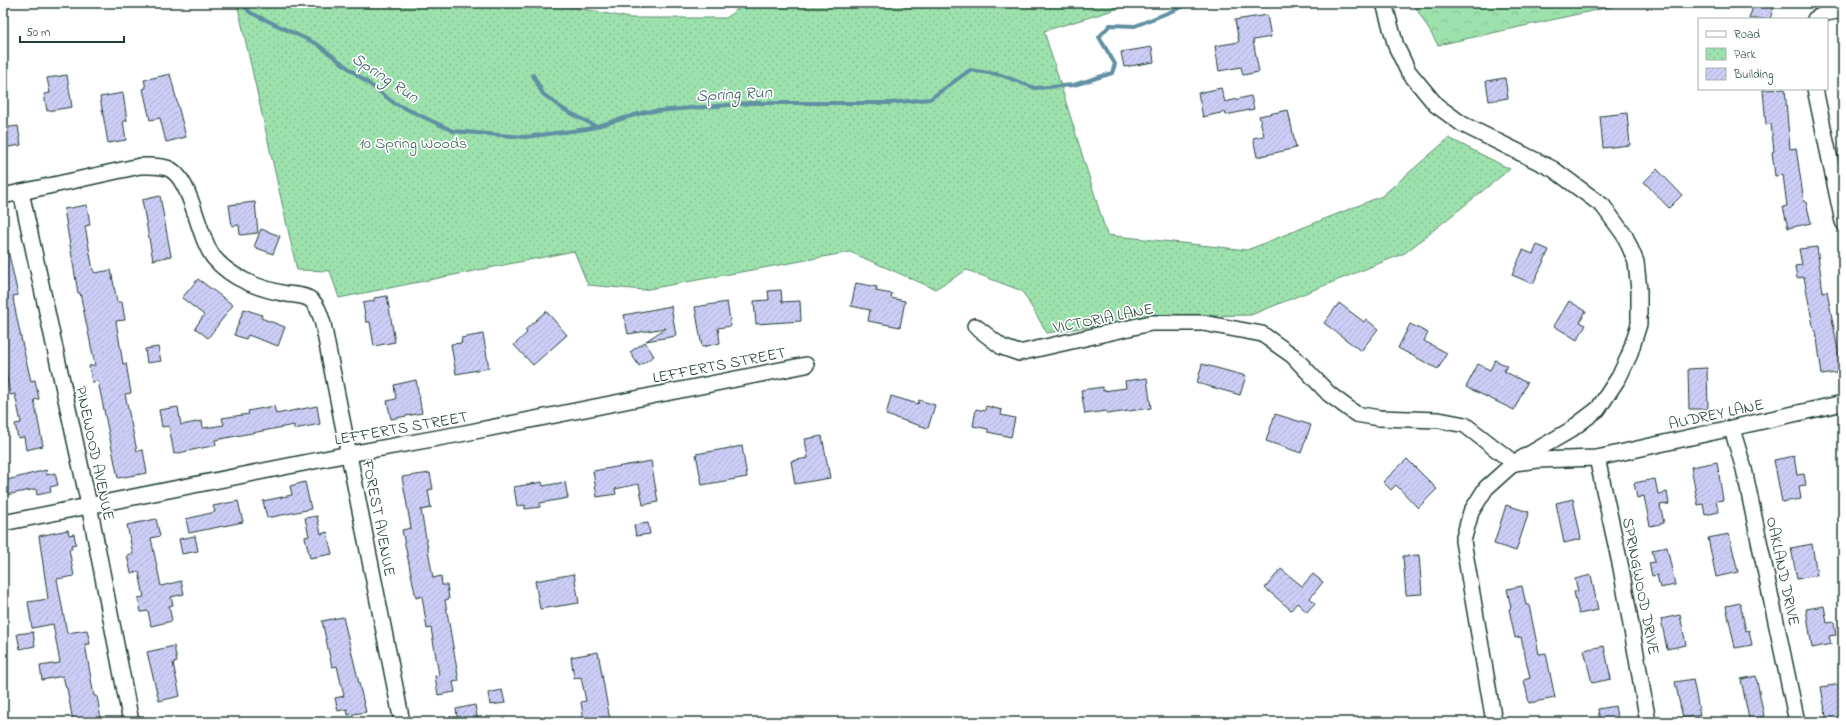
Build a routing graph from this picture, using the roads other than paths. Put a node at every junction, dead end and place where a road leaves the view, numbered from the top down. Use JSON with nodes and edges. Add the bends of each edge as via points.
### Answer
{"nodes":[{"id":1,"x":1384,"y":3,"type":"edge"},
{"id":2,"x":1843,"y":10,"type":"edge"},
{"id":3,"x":1817,"y":18,"type":"edge"},
{"id":4,"x":1816,"y":90,"type":"edge"},
{"id":5,"x":21,"y":192,"type":"junction"},
{"id":6,"x":3,"y":196,"type":"edge"},
{"id":7,"x":1843,"y":222,"type":"edge"},
{"id":8,"x":975,"y":326,"type":"dead end"},
{"id":9,"x":806,"y":365,"type":"dead end"},
{"id":10,"x":1843,"y":403,"type":"edge"},
{"id":11,"x":1732,"y":429,"type":"junction"},
{"id":12,"x":349,"y":454,"type":"junction"},
{"id":13,"x":1597,"y":458,"type":"junction"},
{"id":14,"x":1514,"y":462,"type":"junction"},
{"id":15,"x":89,"y":504,"type":"junction"},
{"id":16,"x":3,"y":523,"type":"edge"},
{"id":17,"x":131,"y":722,"type":"edge"},
{"id":18,"x":402,"y":722,"type":"edge"},
{"id":19,"x":1494,"y":722,"type":"edge"},
{"id":20,"x":1648,"y":722,"type":"edge"},
{"id":21,"x":1797,"y":722,"type":"edge"}],
"edges":[{"from":1,"to":14,"type":"street","via":[[1396,46],[1408,71],[1436,105],[1462,124],[1553,169],[1603,206],[1626,236],[1636,262],[1639,324],[1629,356],[1618,377],[1598,409],[1569,431]]},
{"from":2,"to":3,"type":"street","via":[[1826,13]]},
{"from":4,"to":7,"type":"street"},
{"from":5,"to":6,"type":"street","name":"FOREST AVENUE"},
{"from":5,"to":12,"type":"street","name":"FOREST AVENUE","via":[[140,166],[169,168],[180,178],[190,199],[203,241],[214,258],[228,272],[250,285],[309,298],[317,305]]},
{"from":5,"to":15,"type":"street","name":"PINEWOOD AVENUE"},
{"from":8,"to":14,"type":"street","name":"VICTORIA LANE","via":[[1002,347],[1019,353],[1151,323],[1203,323],[1262,334],[1293,356],[1329,394],[1356,414],[1379,418],[1439,420],[1465,425]]},
{"from":9,"to":12,"type":"street","name":"LEFFERTS STREET"},
{"from":10,"to":11,"type":"street","name":"AUDREY LANE"},
{"from":11,"to":13,"type":"street","name":"AUDREY LANE"},
{"from":11,"to":21,"type":"street","name":"OAKLAND DRIVE","via":[[1744,469]]},
{"from":12,"to":15,"type":"street","name":"LEFFERTS STREET"},
{"from":12,"to":18,"type":"street","name":"FOREST AVENUE"},
{"from":13,"to":14,"type":"street","name":"AUDREY LANE"},
{"from":13,"to":20,"type":"street","name":"SPRINGWOOD DRIVE","via":[[1622,568]]},
{"from":14,"to":19,"type":"street","via":[[1486,488],[1471,512],[1463,540]]},
{"from":15,"to":16,"type":"street","name":"LEFFERTS STREET"},
{"from":15,"to":17,"type":"street","name":"PINEWOOD AVENUE"}]}
